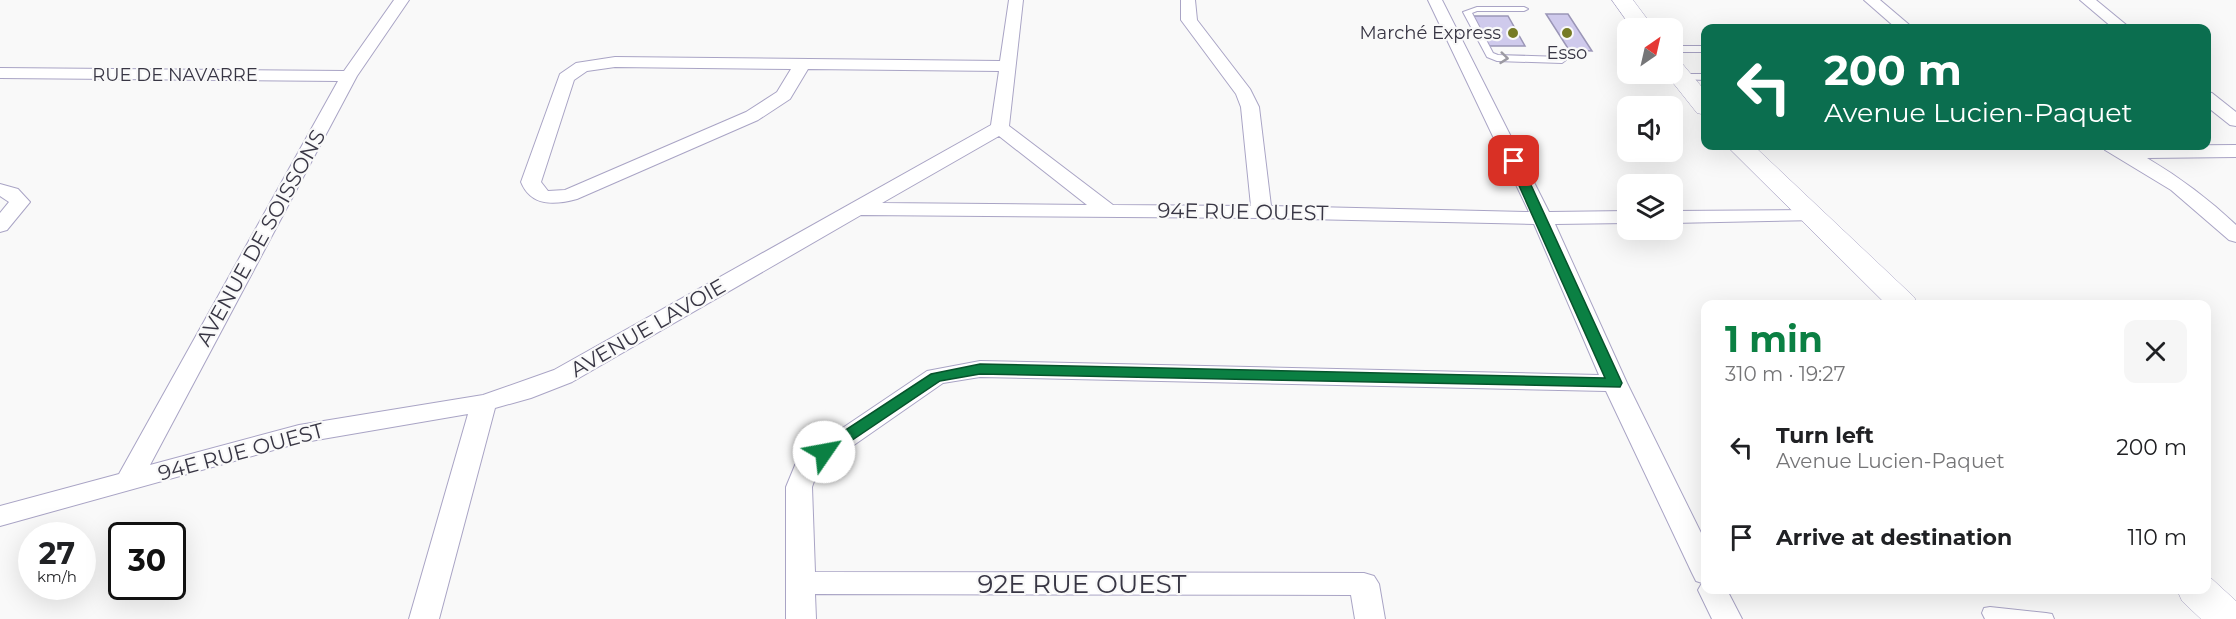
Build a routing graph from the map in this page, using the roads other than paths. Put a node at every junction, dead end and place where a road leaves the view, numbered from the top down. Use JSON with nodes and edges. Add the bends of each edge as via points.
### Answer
{"nodes":[{"id":1,"x":402,"y":0,"type":"edge"},
{"id":2,"x":1017,"y":0,"type":"edge"},
{"id":3,"x":1188,"y":0,"type":"edge"},
{"id":4,"x":1435,"y":0,"type":"edge"},
{"id":5,"x":1622,"y":0,"type":"edge"},
{"id":6,"x":1870,"y":0,"type":"edge"},
{"id":7,"x":2087,"y":0,"type":"edge"},
{"id":8,"x":1524,"y":9,"type":"dead end"},
{"id":9,"x":1636,"y":18,"type":"edge"},
{"id":10,"x":1900,"y":24,"type":"edge"},
{"id":11,"x":2117,"y":24,"type":"edge"},
{"id":12,"x":1683,"y":49,"type":"edge"},
{"id":13,"x":1701,"y":49,"type":"edge"},
{"id":14,"x":1562,"y":60,"type":"dead end"},
{"id":15,"x":802,"y":65,"type":"junction"},
{"id":16,"x":1008,"y":66,"type":"junction"},
{"id":17,"x":0,"y":73,"type":"edge"},
{"id":18,"x":1683,"y":73,"type":"edge"},
{"id":19,"x":349,"y":76,"type":"junction"},
{"id":20,"x":1701,"y":76,"type":"edge"},
{"id":21,"x":1683,"y":79,"type":"edge"},
{"id":22,"x":2211,"y":101,"type":"edge"},
{"id":23,"x":1701,"y":102,"type":"edge"},
{"id":24,"x":2236,"y":121,"type":"edge"},
{"id":25,"x":1000,"y":128,"type":"junction"},
{"id":26,"x":1744,"y":150,"type":"edge"},
{"id":27,"x":2121,"y":150,"type":"edge"},
{"id":28,"x":2178,"y":150,"type":"edge"},
{"id":29,"x":2236,"y":151,"type":"edge"},
{"id":30,"x":0,"y":190,"type":"edge"},
{"id":31,"x":858,"y":209,"type":"junction"},
{"id":32,"x":1108,"y":211,"type":"junction"},
{"id":33,"x":1262,"y":212,"type":"junction"},
{"id":34,"x":1812,"y":216,"type":"junction"},
{"id":35,"x":1683,"y":217,"type":"edge"},
{"id":36,"x":1542,"y":218,"type":"junction"},
{"id":37,"x":1617,"y":218,"type":"edge"},
{"id":38,"x":0,"y":226,"type":"edge"},
{"id":39,"x":2236,"y":236,"type":"edge"},
{"id":40,"x":1899,"y":300,"type":"edge"},
{"id":41,"x":1615,"y":383,"type":"junction"},
{"id":42,"x":484,"y":403,"type":"junction"},
{"id":43,"x":128,"y":482,"type":"junction"},
{"id":44,"x":0,"y":516,"type":"edge"},
{"id":45,"x":1701,"y":563,"type":"edge"},
{"id":46,"x":801,"y":583,"type":"junction"},
{"id":47,"x":1715,"y":594,"type":"edge"},
{"id":48,"x":2201,"y":594,"type":"edge"},
{"id":49,"x":424,"y":619,"type":"edge"},
{"id":50,"x":801,"y":619,"type":"edge"},
{"id":51,"x":1370,"y":619,"type":"edge"},
{"id":52,"x":1727,"y":619,"type":"edge"},
{"id":53,"x":1993,"y":619,"type":"edge"},
{"id":54,"x":2046,"y":619,"type":"edge"},
{"id":55,"x":2228,"y":619,"type":"edge"}],
"edges":[{"from":1,"to":19,"type":"street","name":"AVENUE DE SOISSONS"},
{"from":2,"to":16,"type":"street"},
{"from":3,"to":33,"type":"street","via":[[1189,20],[1244,93],[1250,107]]},
{"from":4,"to":36,"type":"street"},
{"from":5,"to":9,"type":"main road"},
{"from":6,"to":10,"type":"street"},
{"from":7,"to":11,"type":"street"},
{"from":8,"to":14,"type":"lane","one_way":true,"via":[[1467,12],[1490,55]]},
{"from":12,"to":13,"type":"lane"},
{"from":15,"to":15,"type":"street","via":[[615,62],[582,67],[566,78],[531,182],[533,190],[551,199],[570,195],[752,116],[784,95]]},
{"from":15,"to":16,"type":"street"},
{"from":16,"to":25,"type":"street"},
{"from":17,"to":19,"type":"street","name":"RUE DE NAVARRE"},
{"from":18,"to":20,"type":"lane"},
{"from":19,"to":43,"type":"street","name":"AVENUE DE SOISSONS"},
{"from":21,"to":23,"type":"main road"},
{"from":22,"to":24,"type":"street"},
{"from":25,"to":31,"type":"street","name":"AVENUE LAVOIE"},
{"from":25,"to":32,"type":"street"},
{"from":26,"to":34,"type":"main road"},
{"from":27,"to":39,"type":"street","via":[[2167,176]]},
{"from":28,"to":29,"type":"street"},
{"from":30,"to":38,"type":"street","via":[[20,201]]},
{"from":31,"to":32,"type":"street","name":"94E RUE OUEST"},
{"from":31,"to":42,"type":"street","name":"AVENUE LAVOIE","via":[[563,376]]},
{"from":32,"to":33,"type":"street","name":"94E RUE OUEST"},
{"from":33,"to":36,"type":"street","name":"94E RUE OUEST"},
{"from":34,"to":35,"type":"street"},
{"from":34,"to":40,"type":"main road"},
{"from":36,"to":37,"type":"street","name":"94E RUE OUEST"},
{"from":36,"to":41,"type":"street"},
{"from":41,"to":45,"type":"street"},
{"from":41,"to":46,"type":"street","via":[[980,369],[936,377],[807,465],[799,487]]},
{"from":42,"to":43,"type":"street","name":"94E RUE OUEST","via":[[299,434]]},
{"from":42,"to":49,"type":"street"},
{"from":43,"to":44,"type":"street","name":"94E RUE OUEST"},
{"from":46,"to":50,"type":"street"},
{"from":46,"to":51,"type":"street","name":"92E RUE OUEST","via":[[1364,584]]},
{"from":47,"to":52,"type":"street"},
{"from":48,"to":55,"type":"main road"},
{"from":53,"to":54,"type":"lane","via":[[1990,614]]}]}
